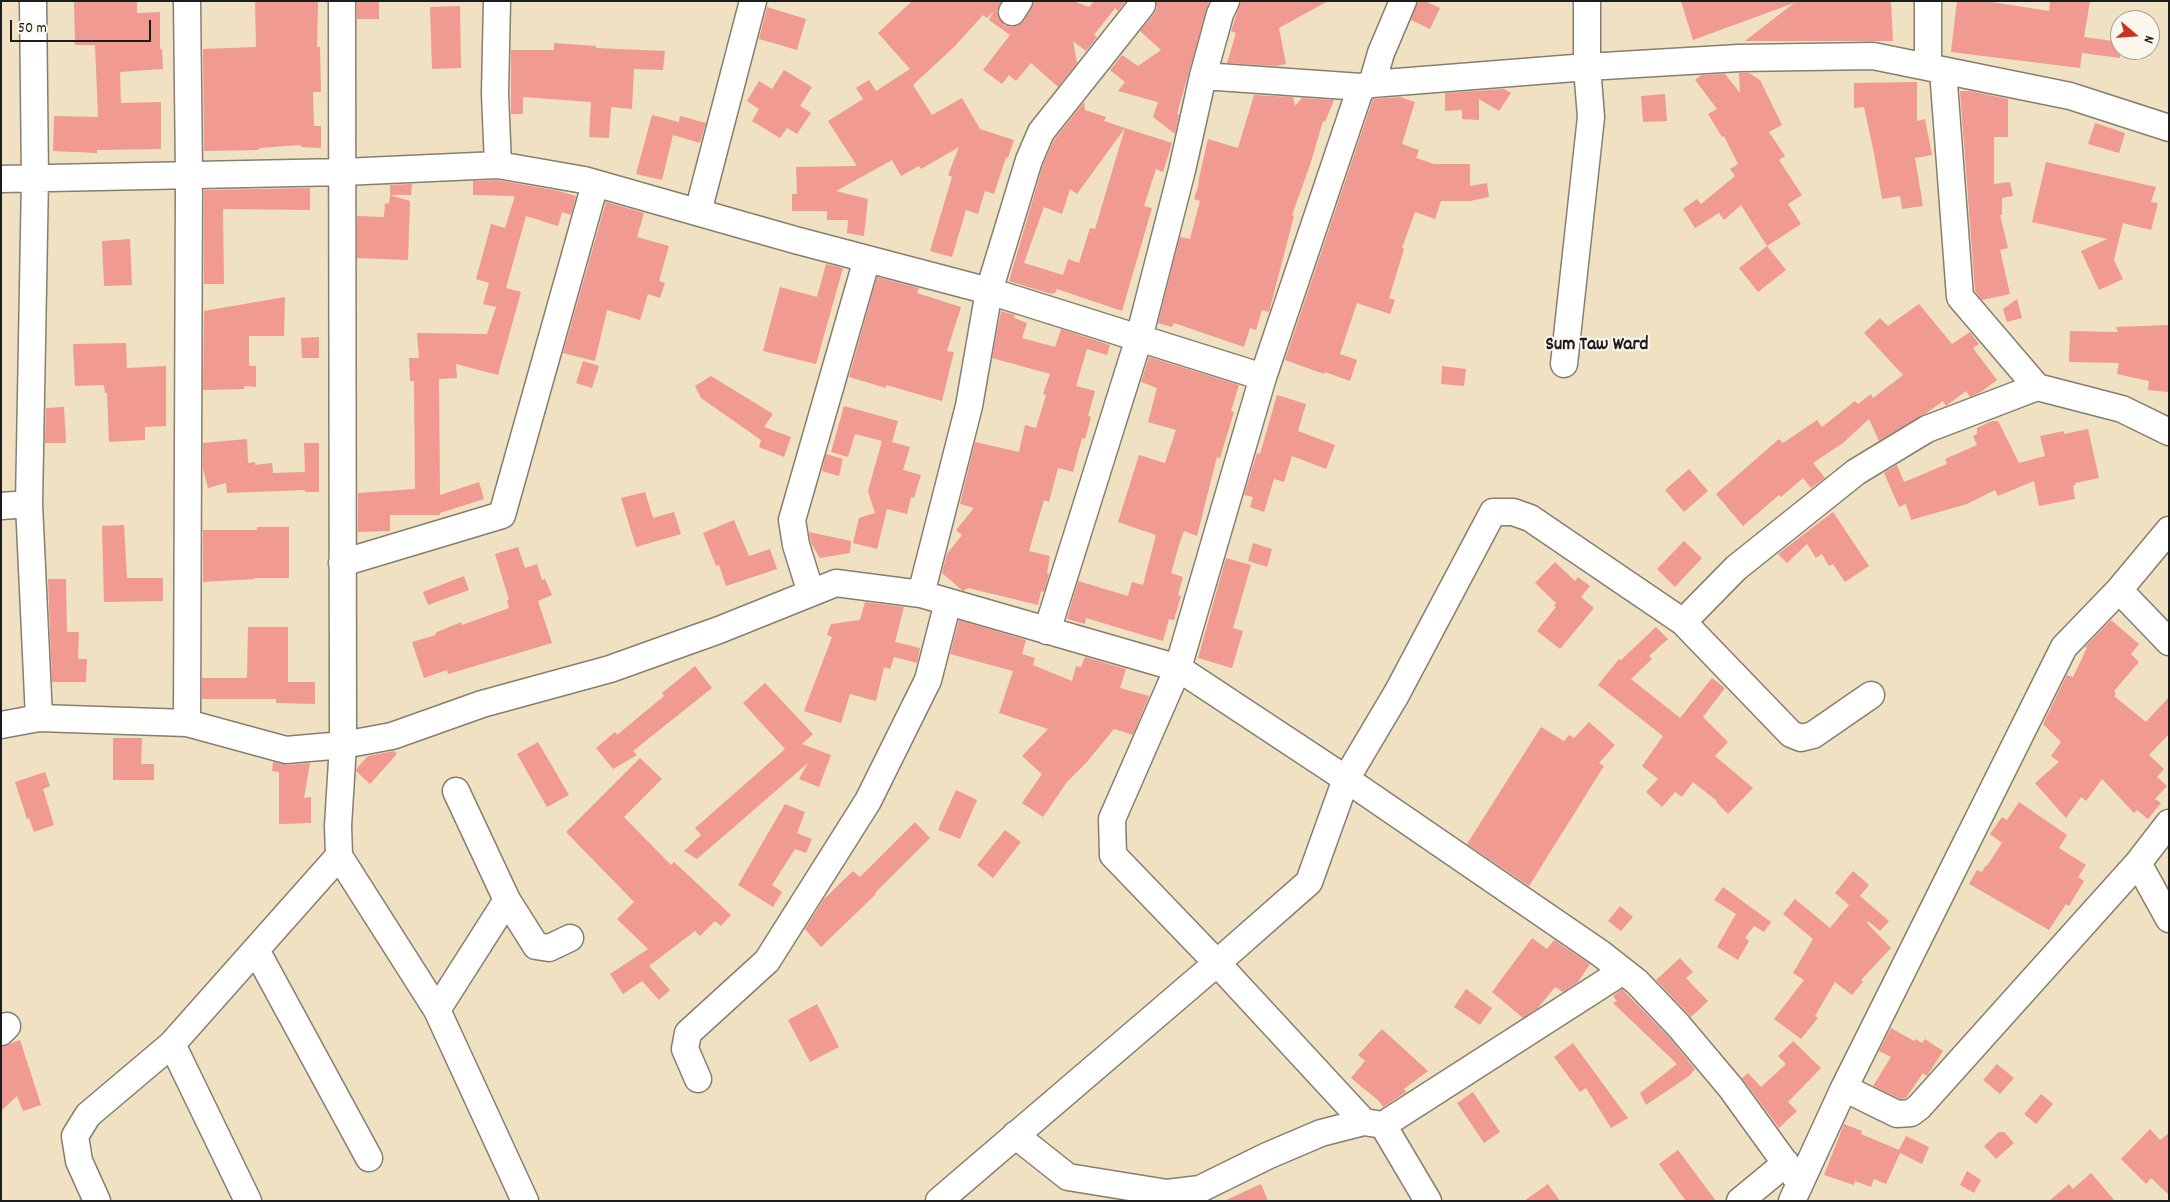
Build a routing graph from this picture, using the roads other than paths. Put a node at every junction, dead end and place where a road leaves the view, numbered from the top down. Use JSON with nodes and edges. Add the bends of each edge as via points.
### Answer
{"nodes":[{"id":1,"x":34,"y":1,"type":"edge"},
{"id":2,"x":187,"y":1,"type":"edge"},
{"id":3,"x":342,"y":1,"type":"edge"},
{"id":4,"x":497,"y":1,"type":"edge"},
{"id":5,"x":754,"y":1,"type":"edge"},
{"id":6,"x":1226,"y":1,"type":"edge"},
{"id":7,"x":1403,"y":1,"type":"edge"},
{"id":8,"x":1587,"y":1,"type":"edge"},
{"id":9,"x":1928,"y":1,"type":"edge"},
{"id":10,"x":1142,"y":5,"type":"dead end"},
{"id":11,"x":1587,"y":66,"type":"junction"},
{"id":12,"x":1936,"y":69,"type":"junction"},
{"id":13,"x":1203,"y":76,"type":"junction"},
{"id":14,"x":1367,"y":85,"type":"junction"},
{"id":15,"x":2169,"y":128,"type":"edge"},
{"id":16,"x":498,"y":165,"type":"junction"},
{"id":17,"x":343,"y":172,"type":"junction"},
{"id":18,"x":189,"y":175,"type":"junction"},
{"id":19,"x":35,"y":178,"type":"junction"},
{"id":20,"x":1,"y":179,"type":"edge"},
{"id":21,"x":595,"y":184,"type":"junction"},
{"id":22,"x":698,"y":212,"type":"junction"},
{"id":23,"x":867,"y":259,"type":"junction"},
{"id":24,"x":990,"y":291,"type":"junction"},
{"id":25,"x":1139,"y":338,"type":"junction"},
{"id":26,"x":1564,"y":364,"type":"dead end"},
{"id":27,"x":1263,"y":377,"type":"junction"},
{"id":28,"x":2037,"y":387,"type":"junction"},
{"id":29,"x":2169,"y":432,"type":"edge"},
{"id":30,"x":29,"y":504,"type":"junction"},
{"id":31,"x":1,"y":506,"type":"edge"},
{"id":32,"x":2169,"y":530,"type":"edge"},
{"id":33,"x":342,"y":563,"type":"junction"},
{"id":34,"x":2119,"y":590,"type":"junction"},
{"id":35,"x":811,"y":593,"type":"junction"},
{"id":36,"x":921,"y":594,"type":"junction"},
{"id":37,"x":948,"y":602,"type":"junction"},
{"id":38,"x":1683,"y":622,"type":"junction"},
{"id":39,"x":1046,"y":632,"type":"junction"},
{"id":40,"x":2169,"y":642,"type":"edge"},
{"id":41,"x":1178,"y":668,"type":"junction"},
{"id":42,"x":1871,"y":695,"type":"dead end"},
{"id":43,"x":39,"y":718,"type":"junction"},
{"id":44,"x":187,"y":723,"type":"junction"},
{"id":45,"x":1,"y":726,"type":"edge"},
{"id":46,"x":343,"y":745,"type":"junction"},
{"id":47,"x":1346,"y":779,"type":"junction"},
{"id":48,"x":456,"y":791,"type":"dead end"},
{"id":49,"x":2169,"y":823,"type":"edge"},
{"id":50,"x":339,"y":856,"type":"junction"},
{"id":51,"x":2138,"y":863,"type":"junction"},
{"id":52,"x":506,"y":900,"type":"junction"},
{"id":53,"x":2169,"y":919,"type":"edge"},
{"id":54,"x":570,"y":938,"type":"dead end"},
{"id":55,"x":256,"y":950,"type":"junction"},
{"id":56,"x":1217,"y":963,"type":"junction"},
{"id":57,"x":1623,"y":971,"type":"junction"},
{"id":58,"x":437,"y":1010,"type":"junction"},
{"id":59,"x":172,"y":1044,"type":"junction"},
{"id":60,"x":698,"y":1079,"type":"dead end"},
{"id":61,"x":1844,"y":1088,"type":"junction"},
{"id":62,"x":1374,"y":1124,"type":"junction"},
{"id":63,"x":1015,"y":1135,"type":"junction"},
{"id":64,"x":369,"y":1158,"type":"dead end"},
{"id":65,"x":1792,"y":1182,"type":"edge"},
{"id":66,"x":96,"y":1201,"type":"edge"},
{"id":67,"x":248,"y":1201,"type":"edge"},
{"id":68,"x":525,"y":1201,"type":"edge"},
{"id":69,"x":939,"y":1201,"type":"edge"},
{"id":70,"x":1428,"y":1201,"type":"edge"},
{"id":71,"x":1740,"y":1201,"type":"edge"}],
"edges":[{"from":1,"to":19,"type":"street"},
{"from":2,"to":18,"type":"street"},
{"from":3,"to":17,"type":"street"},
{"from":4,"to":16,"type":"street","via":[[495,94]]},
{"from":5,"to":22,"type":"street"},
{"from":6,"to":13,"type":"street"},
{"from":7,"to":14,"type":"street"},
{"from":8,"to":11,"type":"street"},
{"from":9,"to":12,"type":"street"},
{"from":10,"to":24,"type":"street","via":[[1041,132],[1028,160]]},
{"from":11,"to":12,"type":"street","via":[[1739,58],[1873,56]]},
{"from":11,"to":14,"type":"street"},
{"from":11,"to":26,"type":"street","via":[[1591,117]]},
{"from":12,"to":15,"type":"street","via":[[2070,96]]},
{"from":12,"to":28,"type":"street","via":[[1960,297]]},
{"from":13,"to":14,"type":"street"},
{"from":13,"to":25,"type":"street"},
{"from":14,"to":27,"type":"street"},
{"from":16,"to":17,"type":"street"},
{"from":16,"to":21,"type":"street"},
{"from":17,"to":18,"type":"street"},
{"from":17,"to":33,"type":"street"},
{"from":18,"to":19,"type":"street"},
{"from":18,"to":44,"type":"street"},
{"from":19,"to":20,"type":"street"},
{"from":19,"to":30,"type":"street"},
{"from":21,"to":22,"type":"street"},
{"from":21,"to":33,"type":"street","via":[[502,515]]},
{"from":22,"to":23,"type":"street"},
{"from":23,"to":24,"type":"street"},
{"from":23,"to":35,"type":"street","via":[[792,520]]},
{"from":24,"to":25,"type":"street"},
{"from":24,"to":36,"type":"street","via":[[969,406]]},
{"from":25,"to":27,"type":"street"},
{"from":25,"to":39,"type":"street"},
{"from":27,"to":41,"type":"street"},
{"from":28,"to":29,"type":"street","via":[[2122,409]]},
{"from":28,"to":38,"type":"street","via":[[1927,429],[1856,472],[1736,568]]},
{"from":30,"to":31,"type":"street"},
{"from":30,"to":43,"type":"street"},
{"from":32,"to":34,"type":"street"},
{"from":33,"to":46,"type":"street"},
{"from":34,"to":40,"type":"street"},
{"from":34,"to":61,"type":"street","via":[[2064,647]]},
{"from":35,"to":36,"type":"street","via":[[836,583]]},
{"from":35,"to":46,"type":"street","via":[[610,669],[482,704],[392,736]]},
{"from":36,"to":37,"type":"street"},
{"from":37,"to":39,"type":"street"},
{"from":37,"to":60,"type":"street","via":[[928,680],[868,801],[767,960],[688,1033],[684,1049]]},
{"from":38,"to":42,"type":"street","via":[[1791,734],[1801,738],[1813,734]]},
{"from":38,"to":47,"type":"street","via":[[1530,518],[1513,512],[1493,512],[1397,693]]},
{"from":39,"to":41,"type":"street"},
{"from":41,"to":47,"type":"street"},
{"from":41,"to":56,"type":"street","via":[[1112,819],[1113,855]]},
{"from":43,"to":44,"type":"street"},
{"from":43,"to":45,"type":"street"},
{"from":44,"to":46,"type":"street","via":[[286,750]]},
{"from":46,"to":50,"type":"street"},
{"from":47,"to":56,"type":"street","via":[[1308,882]]},
{"from":47,"to":57,"type":"street"},
{"from":48,"to":52,"type":"street"},
{"from":49,"to":51,"type":"street"},
{"from":50,"to":55,"type":"street"},
{"from":50,"to":58,"type":"street"},
{"from":51,"to":53,"type":"street"},
{"from":51,"to":61,"type":"street","via":[[1911,1113],[1897,1114]]},
{"from":52,"to":54,"type":"street","via":[[536,946],[549,948]]},
{"from":52,"to":58,"type":"street"},
{"from":55,"to":59,"type":"street"},
{"from":55,"to":64,"type":"street"},
{"from":56,"to":62,"type":"street"},
{"from":56,"to":63,"type":"street"},
{"from":57,"to":62,"type":"street"},
{"from":57,"to":65,"type":"street","via":[[1678,1025],[1731,1088]]},
{"from":58,"to":68,"type":"street"},
{"from":59,"to":66,"type":"street","via":[[88,1115],[75,1136],[79,1161]]},
{"from":59,"to":67,"type":"street"},
{"from":61,"to":65,"type":"street"},
{"from":62,"to":63,"type":"street","via":[[1321,1133],[1200,1189],[1167,1193],[1068,1177]]},
{"from":62,"to":70,"type":"street"},
{"from":63,"to":69,"type":"street"},
{"from":65,"to":71,"type":"street"}]}
